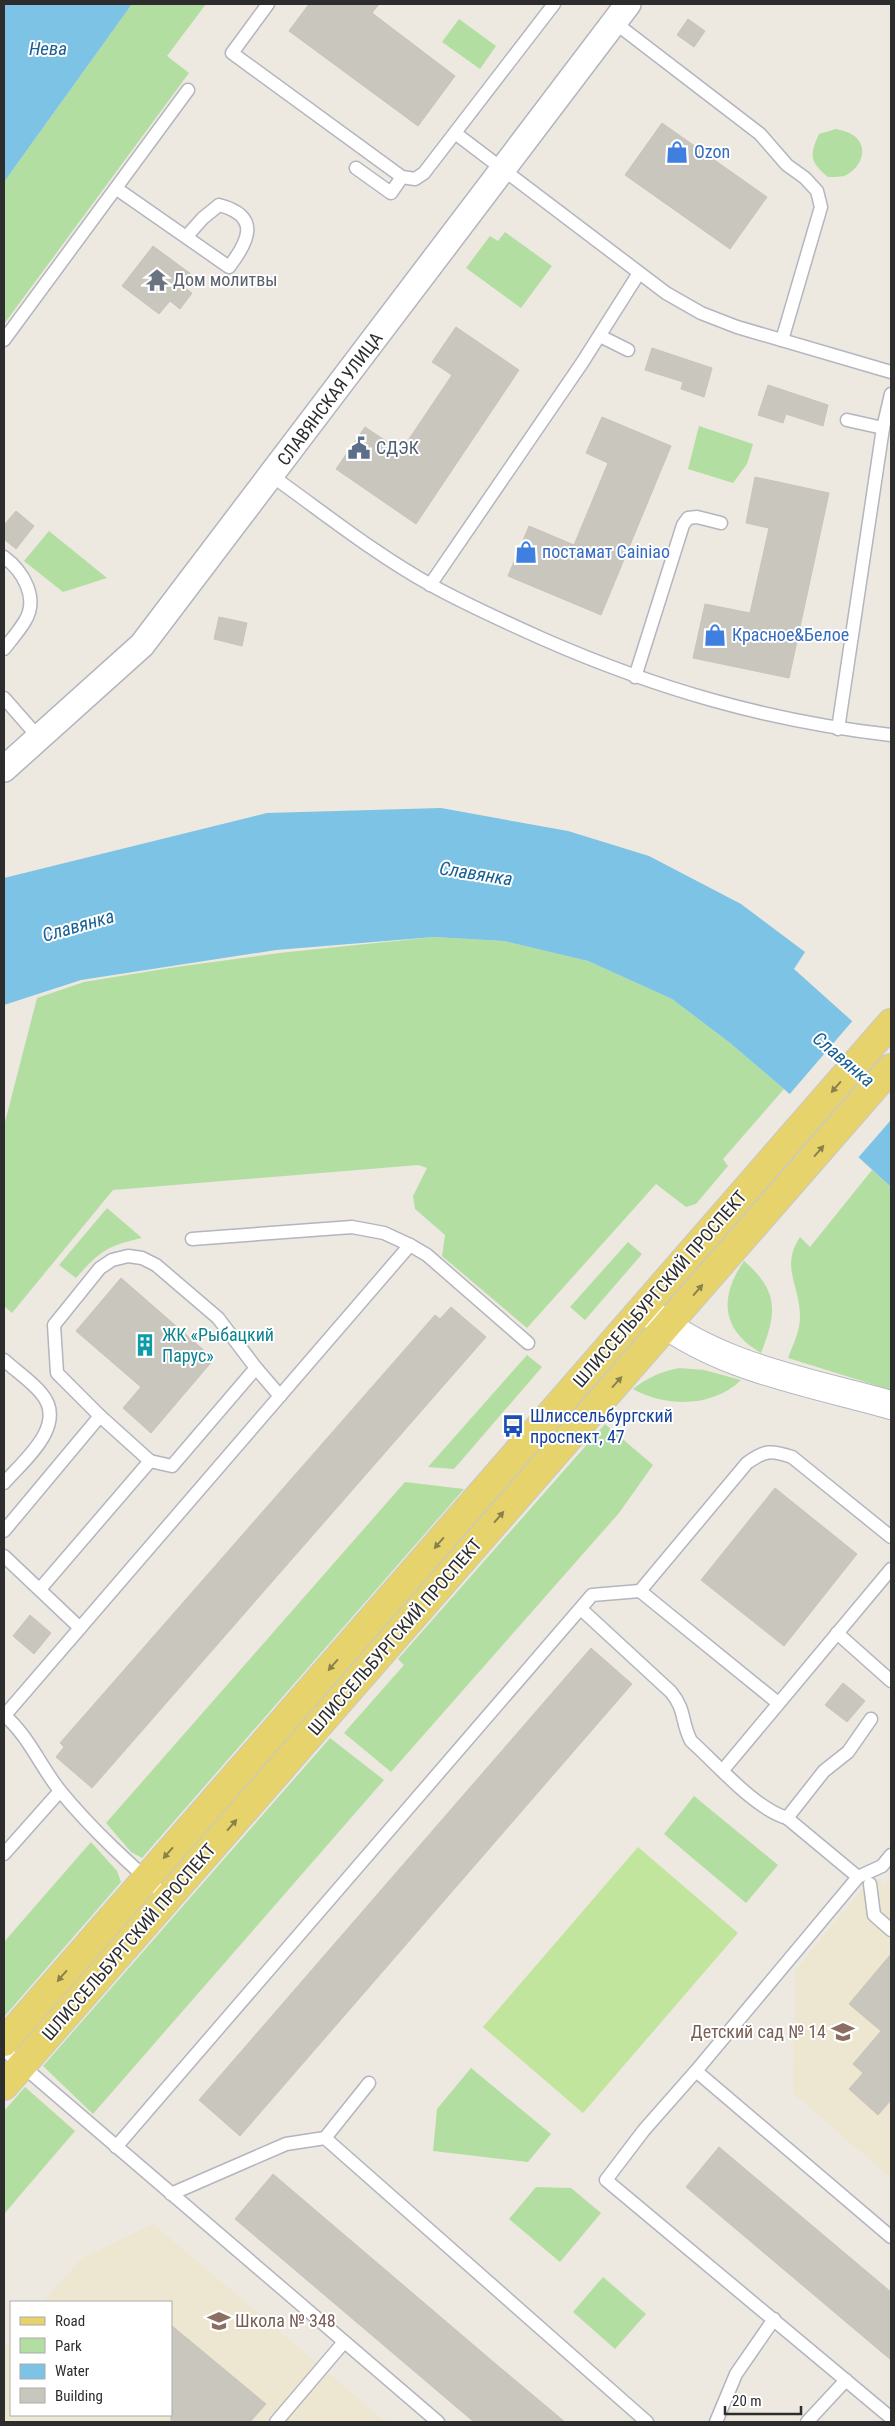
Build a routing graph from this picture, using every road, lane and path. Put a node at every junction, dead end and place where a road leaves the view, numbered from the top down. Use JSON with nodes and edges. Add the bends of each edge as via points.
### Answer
{"nodes":[{"id":1,"x":268,"y":4,"type":"edge"},
{"id":2,"x":554,"y":4,"type":"edge"},
{"id":3,"x":621,"y":13,"type":"edge"},
{"id":4,"x":188,"y":90,"type":"dead end"},
{"id":5,"x":455,"y":133,"type":"junction"},
{"id":6,"x":356,"y":168,"type":"dead end"},
{"id":7,"x":502,"y":170,"type":"junction"},
{"id":8,"x":402,"y":177,"type":"junction"},
{"id":9,"x":117,"y":189,"type":"junction"},
{"id":10,"x":186,"y":237,"type":"junction"},
{"id":11,"x":639,"y":273,"type":"junction"},
{"id":12,"x":600,"y":336,"type":"junction"},
{"id":13,"x":4,"y":340,"type":"edge"},
{"id":14,"x":782,"y":340,"type":"junction"},
{"id":15,"x":628,"y":350,"type":"dead end"},
{"id":16,"x":891,"y":372,"type":"edge"},
{"id":17,"x":891,"y":394,"type":"edge"},
{"id":18,"x":847,"y":420,"type":"dead end"},
{"id":19,"x":883,"y":428,"type":"junction"},
{"id":20,"x":272,"y":476,"type":"junction"},
{"id":21,"x":721,"y":522,"type":"dead end"},
{"id":22,"x":4,"y":557,"type":"edge"},
{"id":23,"x":430,"y":585,"type":"junction"},
{"id":24,"x":4,"y":649,"type":"edge"},
{"id":25,"x":635,"y":677,"type":"junction"},
{"id":26,"x":4,"y":698,"type":"edge"},
{"id":27,"x":838,"y":729,"type":"junction"},
{"id":28,"x":891,"y":735,"type":"edge"},
{"id":29,"x":40,"y":738,"type":"junction"},
{"id":30,"x":4,"y":770,"type":"edge"},
{"id":31,"x":891,"y":1023,"type":"edge"},
{"id":32,"x":891,"y":1068,"type":"edge"},
{"id":33,"x":192,"y":1239,"type":"dead end"},
{"id":34,"x":410,"y":1245,"type":"junction"},
{"id":35,"x":644,"y":1308,"type":"junction"},
{"id":36,"x":666,"y":1327,"type":"junction"},
{"id":37,"x":528,"y":1343,"type":"dead end"},
{"id":38,"x":4,"y":1360,"type":"edge"},
{"id":39,"x":256,"y":1368,"type":"junction"},
{"id":40,"x":280,"y":1396,"type":"junction"},
{"id":41,"x":891,"y":1405,"type":"edge"},
{"id":42,"x":100,"y":1416,"type":"junction"},
{"id":43,"x":150,"y":1461,"type":"junction"},
{"id":44,"x":4,"y":1483,"type":"edge"},
{"id":45,"x":4,"y":1531,"type":"edge"},
{"id":46,"x":891,"y":1538,"type":"edge"},
{"id":47,"x":4,"y":1556,"type":"edge"},
{"id":48,"x":891,"y":1569,"type":"edge"},
{"id":49,"x":40,"y":1589,"type":"junction"},
{"id":50,"x":640,"y":1591,"type":"junction"},
{"id":51,"x":581,"y":1609,"type":"junction"},
{"id":52,"x":80,"y":1628,"type":"junction"},
{"id":53,"x":837,"y":1634,"type":"junction"},
{"id":54,"x":891,"y":1681,"type":"edge"},
{"id":55,"x":778,"y":1703,"type":"junction"},
{"id":56,"x":4,"y":1715,"type":"edge"},
{"id":57,"x":871,"y":1719,"type":"dead end"},
{"id":58,"x":723,"y":1770,"type":"junction"},
{"id":59,"x":60,"y":1791,"type":"junction"},
{"id":60,"x":787,"y":1818,"type":"junction"},
{"id":61,"x":4,"y":1854,"type":"edge"},
{"id":62,"x":891,"y":1856,"type":"edge"},
{"id":63,"x":858,"y":1877,"type":"junction"},
{"id":64,"x":146,"y":1879,"type":"junction"},
{"id":65,"x":870,"y":1884,"type":"dead end"},
{"id":66,"x":168,"y":1898,"type":"junction"},
{"id":67,"x":891,"y":1930,"type":"edge"},
{"id":68,"x":4,"y":2042,"type":"edge"},
{"id":69,"x":10,"y":2067,"type":"edge"},
{"id":70,"x":696,"y":2071,"type":"junction"},
{"id":71,"x":369,"y":2083,"type":"dead end"},
{"id":72,"x":325,"y":2138,"type":"junction"},
{"id":73,"x":116,"y":2146,"type":"junction"},
{"id":74,"x":171,"y":2194,"type":"junction"},
{"id":75,"x":891,"y":2236,"type":"edge"},
{"id":76,"x":774,"y":2319,"type":"junction"},
{"id":77,"x":344,"y":2342,"type":"junction"},
{"id":78,"x":846,"y":2380,"type":"junction"},
{"id":79,"x":891,"y":2418,"type":"edge"},
{"id":80,"x":276,"y":2422,"type":"edge"},
{"id":81,"x":438,"y":2422,"type":"edge"},
{"id":82,"x":646,"y":2422,"type":"edge"},
{"id":83,"x":716,"y":2422,"type":"edge"},
{"id":84,"x":807,"y":2422,"type":"edge"}],
"edges":[{"from":1,"to":8,"type":"lane","via":[[232,53]]},
{"from":2,"to":5,"type":"lane"},
{"from":3,"to":7,"type":"street","name":"СЛАВЯНСКАЯ УЛИЦА"},
{"from":3,"to":14,"type":"lane","via":[[760,134],[817,192],[821,207]]},
{"from":4,"to":9,"type":"lane"},
{"from":5,"to":7,"type":"lane"},
{"from":5,"to":8,"type":"lane","via":[[424,173],[415,179]]},
{"from":6,"to":8,"type":"lane","via":[[391,193]]},
{"from":7,"to":11,"type":"lane"},
{"from":7,"to":20,"type":"street","name":"СЛАВЯНСКАЯ УЛИЦА"},
{"from":9,"to":10,"type":"lane"},
{"from":9,"to":13,"type":"lane"},
{"from":10,"to":10,"type":"lane","via":[[219,205],[235,209],[245,219],[247,233],[243,248],[229,267]]},
{"from":11,"to":12,"type":"lane"},
{"from":11,"to":14,"type":"lane","via":[[701,313]]},
{"from":12,"to":15,"type":"lane"},
{"from":12,"to":23,"type":"lane"},
{"from":14,"to":16,"type":"lane"},
{"from":17,"to":19,"type":"lane"},
{"from":18,"to":19,"type":"lane"},
{"from":19,"to":27,"type":"lane"},
{"from":20,"to":23,"type":"lane","via":[[383,556]]},
{"from":20,"to":29,"type":"street","name":"СЛАВЯНСКАЯ УЛИЦА","via":[[142,645]]},
{"from":21,"to":25,"type":"lane","via":[[697,517],[688,518],[683,525]]},
{"from":22,"to":24,"type":"lane","via":[[15,565],[31,601],[26,619]]},
{"from":23,"to":25,"type":"lane","via":[[503,621]]},
{"from":25,"to":27,"type":"lane","via":[[722,704]]},
{"from":26,"to":29,"type":"lane"},
{"from":27,"to":28,"type":"lane"},
{"from":29,"to":30,"type":"street","name":"СЛАВЯНСКАЯ УЛИЦА"},
{"from":31,"to":35,"type":"main road","name":"ШЛИССЕЛЬБУРГСКИЙ ПРОСПЕКТ","one_way":true},
{"from":36,"to":32,"type":"main road","name":"ШЛИССЕЛЬБУРГСКИЙ ПРОСПЕКТ","one_way":true},
{"from":33,"to":34,"type":"lane","via":[[352,1226],[384,1233]]},
{"from":34,"to":37,"type":"lane","via":[[427,1255]]},
{"from":34,"to":40,"type":"lane"},
{"from":35,"to":36,"type":"street"},
{"from":35,"to":64,"type":"main road","name":"ШЛИССЕЛЬБУРГСКИЙ ПРОСПЕКТ","one_way":true},
{"from":36,"to":41,"type":"street","via":[[730,1360]]},
{"from":66,"to":36,"type":"main road","name":"ШЛИССЕЛЬБУРГСКИЙ ПРОСПЕКТ","one_way":true},
{"from":38,"to":44,"type":"lane","via":[[42,1394],[49,1405],[50,1422],[42,1439]]},
{"from":39,"to":40,"type":"lane"},
{"from":39,"to":42,"type":"lane","via":[[218,1318],[156,1264],[128,1256],[112,1260],[100,1268],[54,1325],[57,1373]]},
{"from":39,"to":43,"type":"lane","via":[[172,1466]]},
{"from":40,"to":52,"type":"lane"},
{"from":42,"to":43,"type":"lane"},
{"from":42,"to":45,"type":"lane"},
{"from":43,"to":49,"type":"lane"},
{"from":46,"to":50,"type":"lane","via":[[792,1457],[777,1452],[761,1453],[747,1463]]},
{"from":47,"to":49,"type":"lane"},
{"from":48,"to":53,"type":"lane"},
{"from":49,"to":52,"type":"lane"},
{"from":50,"to":51,"type":"lane","via":[[592,1595]]},
{"from":50,"to":55,"type":"lane"},
{"from":51,"to":58,"type":"lane","via":[[671,1692],[680,1703],[685,1730],[691,1741]]},
{"from":51,"to":73,"type":"lane"},
{"from":52,"to":56,"type":"lane"},
{"from":53,"to":54,"type":"lane"},
{"from":53,"to":55,"type":"lane"},
{"from":55,"to":58,"type":"lane"},
{"from":56,"to":59,"type":"lane","via":[[22,1734]]},
{"from":57,"to":60,"type":"lane","via":[[848,1752],[824,1771]]},
{"from":58,"to":60,"type":"lane","via":[[760,1804]]},
{"from":59,"to":61,"type":"lane"},
{"from":59,"to":64,"type":"lane"},
{"from":60,"to":63,"type":"lane"},
{"from":62,"to":63,"type":"lane","via":[[882,1866]]},
{"from":63,"to":70,"type":"lane"},
{"from":64,"to":66,"type":"lane"},
{"from":64,"to":68,"type":"main road","name":"ШЛИССЕЛЬБУРГСКИЙ ПРОСПЕКТ","one_way":true},
{"from":65,"to":67,"type":"lane","via":[[874,1915]]},
{"from":66,"to":69,"type":"main road","name":"ШЛИССЕЛЬБУРГСКИЙ ПРОСПЕКТ"},
{"from":69,"to":73,"type":"lane"},
{"from":70,"to":75,"type":"lane"},
{"from":70,"to":76,"type":"lane","via":[[644,2130],[606,2180]]},
{"from":71,"to":72,"type":"lane"},
{"from":72,"to":74,"type":"lane","via":[[286,2144]]},
{"from":72,"to":82,"type":"lane"},
{"from":73,"to":74,"type":"lane"},
{"from":74,"to":77,"type":"lane"},
{"from":76,"to":78,"type":"lane"},
{"from":76,"to":83,"type":"lane","via":[[736,2374]]},
{"from":77,"to":80,"type":"lane"},
{"from":77,"to":81,"type":"lane"},
{"from":78,"to":79,"type":"lane"},
{"from":78,"to":84,"type":"lane"}]}
